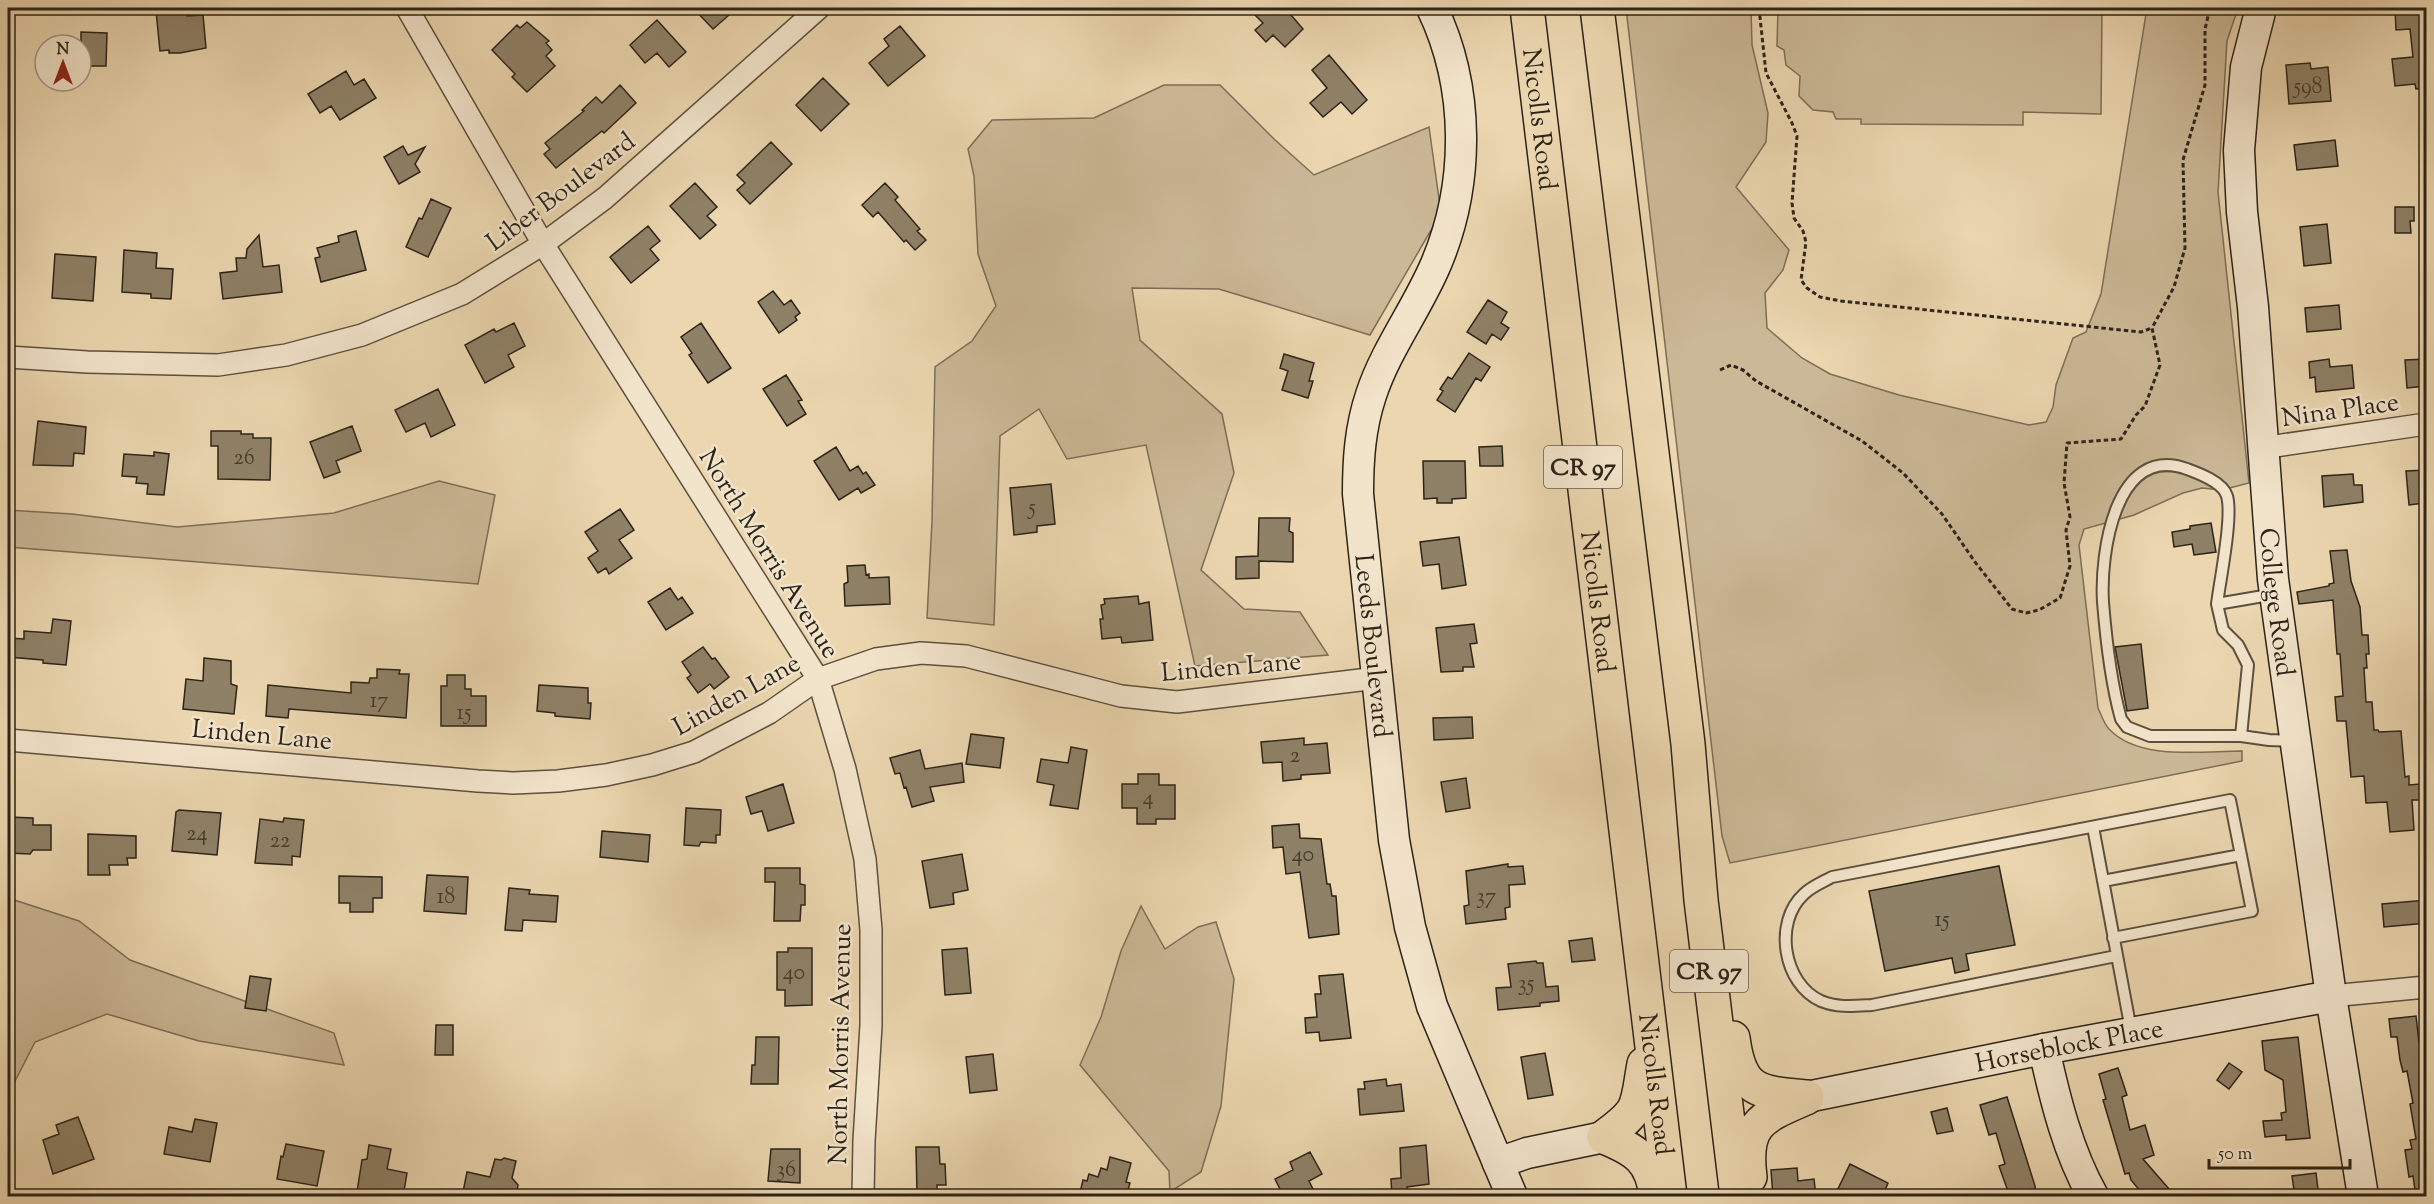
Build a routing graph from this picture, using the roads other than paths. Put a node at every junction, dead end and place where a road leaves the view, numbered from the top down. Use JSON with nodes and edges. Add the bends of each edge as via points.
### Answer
{"nodes":[{"id":1,"x":407,"y":8,"type":"edge"},
{"id":2,"x":819,"y":8,"type":"edge"},
{"id":3,"x":1432,"y":8,"type":"edge"},
{"id":4,"x":1527,"y":8,"type":"edge"},
{"id":5,"x":1597,"y":8,"type":"edge"},
{"id":6,"x":2261,"y":8,"type":"edge"},
{"id":7,"x":543,"y":244,"type":"junction"},
{"id":8,"x":8,"y":357,"type":"edge"},
{"id":9,"x":2427,"y":424,"type":"edge"},
{"id":10,"x":2262,"y":448,"type":"junction"},
{"id":11,"x":2275,"y":594,"type":"junction"},
{"id":12,"x":2217,"y":604,"type":"junction"},
{"id":13,"x":1377,"y":678,"type":"junction"},
{"id":14,"x":818,"y":679,"type":"junction"},
{"id":15,"x":2241,"y":736,"type":"junction"},
{"id":16,"x":8,"y":740,"type":"edge"},
{"id":17,"x":2296,"y":741,"type":"junction"},
{"id":18,"x":1688,"y":744,"type":"junction"},
{"id":19,"x":2093,"y":827,"type":"junction"},
{"id":20,"x":2241,"y":855,"type":"junction"},
{"id":21,"x":2103,"y":881,"type":"junction"},
{"id":22,"x":2113,"y":938,"type":"junction"},
{"id":23,"x":2116,"y":956,"type":"junction"},
{"id":24,"x":2427,"y":987,"type":"edge"},
{"id":25,"x":2331,"y":996,"type":"junction"},
{"id":26,"x":2132,"y":1033,"type":"junction"},
{"id":27,"x":1652,"y":1041,"type":"junction"},
{"id":28,"x":2044,"y":1049,"type":"junction"},
{"id":29,"x":1807,"y":1097,"type":"junction"},
{"id":30,"x":1604,"y":1137,"type":"junction"},
{"id":31,"x":1498,"y":1162,"type":"junction"},
{"id":32,"x":863,"y":1197,"type":"edge"},
{"id":33,"x":1512,"y":1197,"type":"edge"},
{"id":34,"x":1656,"y":1197,"type":"edge"},
{"id":35,"x":1670,"y":1197,"type":"edge"},
{"id":36,"x":1737,"y":1197,"type":"edge"},
{"id":37,"x":1753,"y":1197,"type":"edge"},
{"id":38,"x":2093,"y":1197,"type":"edge"},
{"id":39,"x":2363,"y":1197,"type":"edge"}],
"edges":[{"from":1,"to":7,"type":"street","name":"North Morris Avenue"},
{"from":2,"to":7,"type":"street","name":"Liber Boulevard","via":[[605,198]]},
{"from":3,"to":13,"type":"street","name":"Leeds Boulevard","via":[[1446,43],[1458,93],[1459,166],[1444,242],[1372,393],[1359,446],[1358,494]]},
{"from":4,"to":27,"type":"highway","name":"Nicolls Road","number":"CR 97"},
{"from":5,"to":18,"type":"highway","number":"CR 97"},
{"from":6,"to":10,"type":"street","name":"College Road","via":[[2246,67],[2239,150]]},
{"from":7,"to":8,"type":"street","name":"Liber Boulevard","via":[[462,294],[362,335],[286,355],[218,365]]},
{"from":7,"to":14,"type":"street","name":"North Morris Avenue"},
{"from":9,"to":10,"type":"street","name":"Nina Place"},
{"from":10,"to":11,"type":"street","name":"College Road"},
{"from":11,"to":12,"type":"lane"},
{"from":11,"to":17,"type":"street","name":"College Road"},
{"from":12,"to":15,"type":"lane","via":[[2223,630],[2238,645],[2248,665]]},
{"from":12,"to":15,"type":"lane","via":[[2227,496],[2222,487],[2195,471],[2175,465],[2147,469],[2126,489],[2108,536],[2104,559],[2103,601],[2121,719],[2133,730],[2150,736]]},
{"from":13,"to":14,"type":"street","name":"Linden Lane","via":[[1177,702],[1121,696],[966,656],[921,653],[876,659]]},
{"from":13,"to":31,"type":"street","name":"Leeds Boulevard","via":[[1394,840],[1418,961],[1432,1006]]},
{"from":14,"to":16,"type":"street","name":"Linden Lane","via":[[769,712],[693,752],[606,775],[558,781],[478,781]]},
{"from":14,"to":32,"type":"street","name":"North Morris Avenue","via":[[845,769],[865,859],[871,930],[871,1025]]},
{"from":15,"to":17,"type":"lane"},
{"from":17,"to":25,"type":"street","name":"College Road"},
{"from":18,"to":29,"type":"highway","via":[[1716,899],[1737,1063],[1747,1081],[1764,1092]]},
{"from":18,"to":36,"type":"highway","number":"CR 97","via":[[1701,900]]},
{"from":19,"to":20,"type":"lane","via":[[2230,800]]},
{"from":19,"to":21,"type":"lane"},
{"from":19,"to":23,"type":"lane","via":[[1832,878],[1804,893],[1791,910],[1785,934],[1788,959],[1797,981],[1820,1000],[1842,1007],[1872,1005]]},
{"from":20,"to":21,"type":"lane"},
{"from":20,"to":22,"type":"lane","via":[[2252,912]]},
{"from":21,"to":22,"type":"lane"},
{"from":22,"to":23,"type":"lane"},
{"from":23,"to":26,"type":"lane"},
{"from":24,"to":25,"type":"street"},
{"from":25,"to":26,"type":"street","name":"Horseblock Place"},
{"from":25,"to":39,"type":"street","name":"College Road"},
{"from":26,"to":28,"type":"street","name":"Horseblock Place"},
{"from":27,"to":30,"type":"highway","via":[[1643,1065],[1637,1105],[1626,1121]]},
{"from":27,"to":35,"type":"highway","name":"Nicolls Road","number":"CR 97"},
{"from":28,"to":29,"type":"street","name":"Horseblock Place"},
{"from":28,"to":38,"type":"street","via":[[2068,1138]]},
{"from":29,"to":37,"type":"highway","via":[[1772,1113],[1751,1137],[1747,1154]]},
{"from":30,"to":31,"type":"street"},
{"from":30,"to":34,"type":"highway","via":[[1641,1157],[1651,1172]]},
{"from":31,"to":33,"type":"street","name":"Leeds Boulevard"}]}
